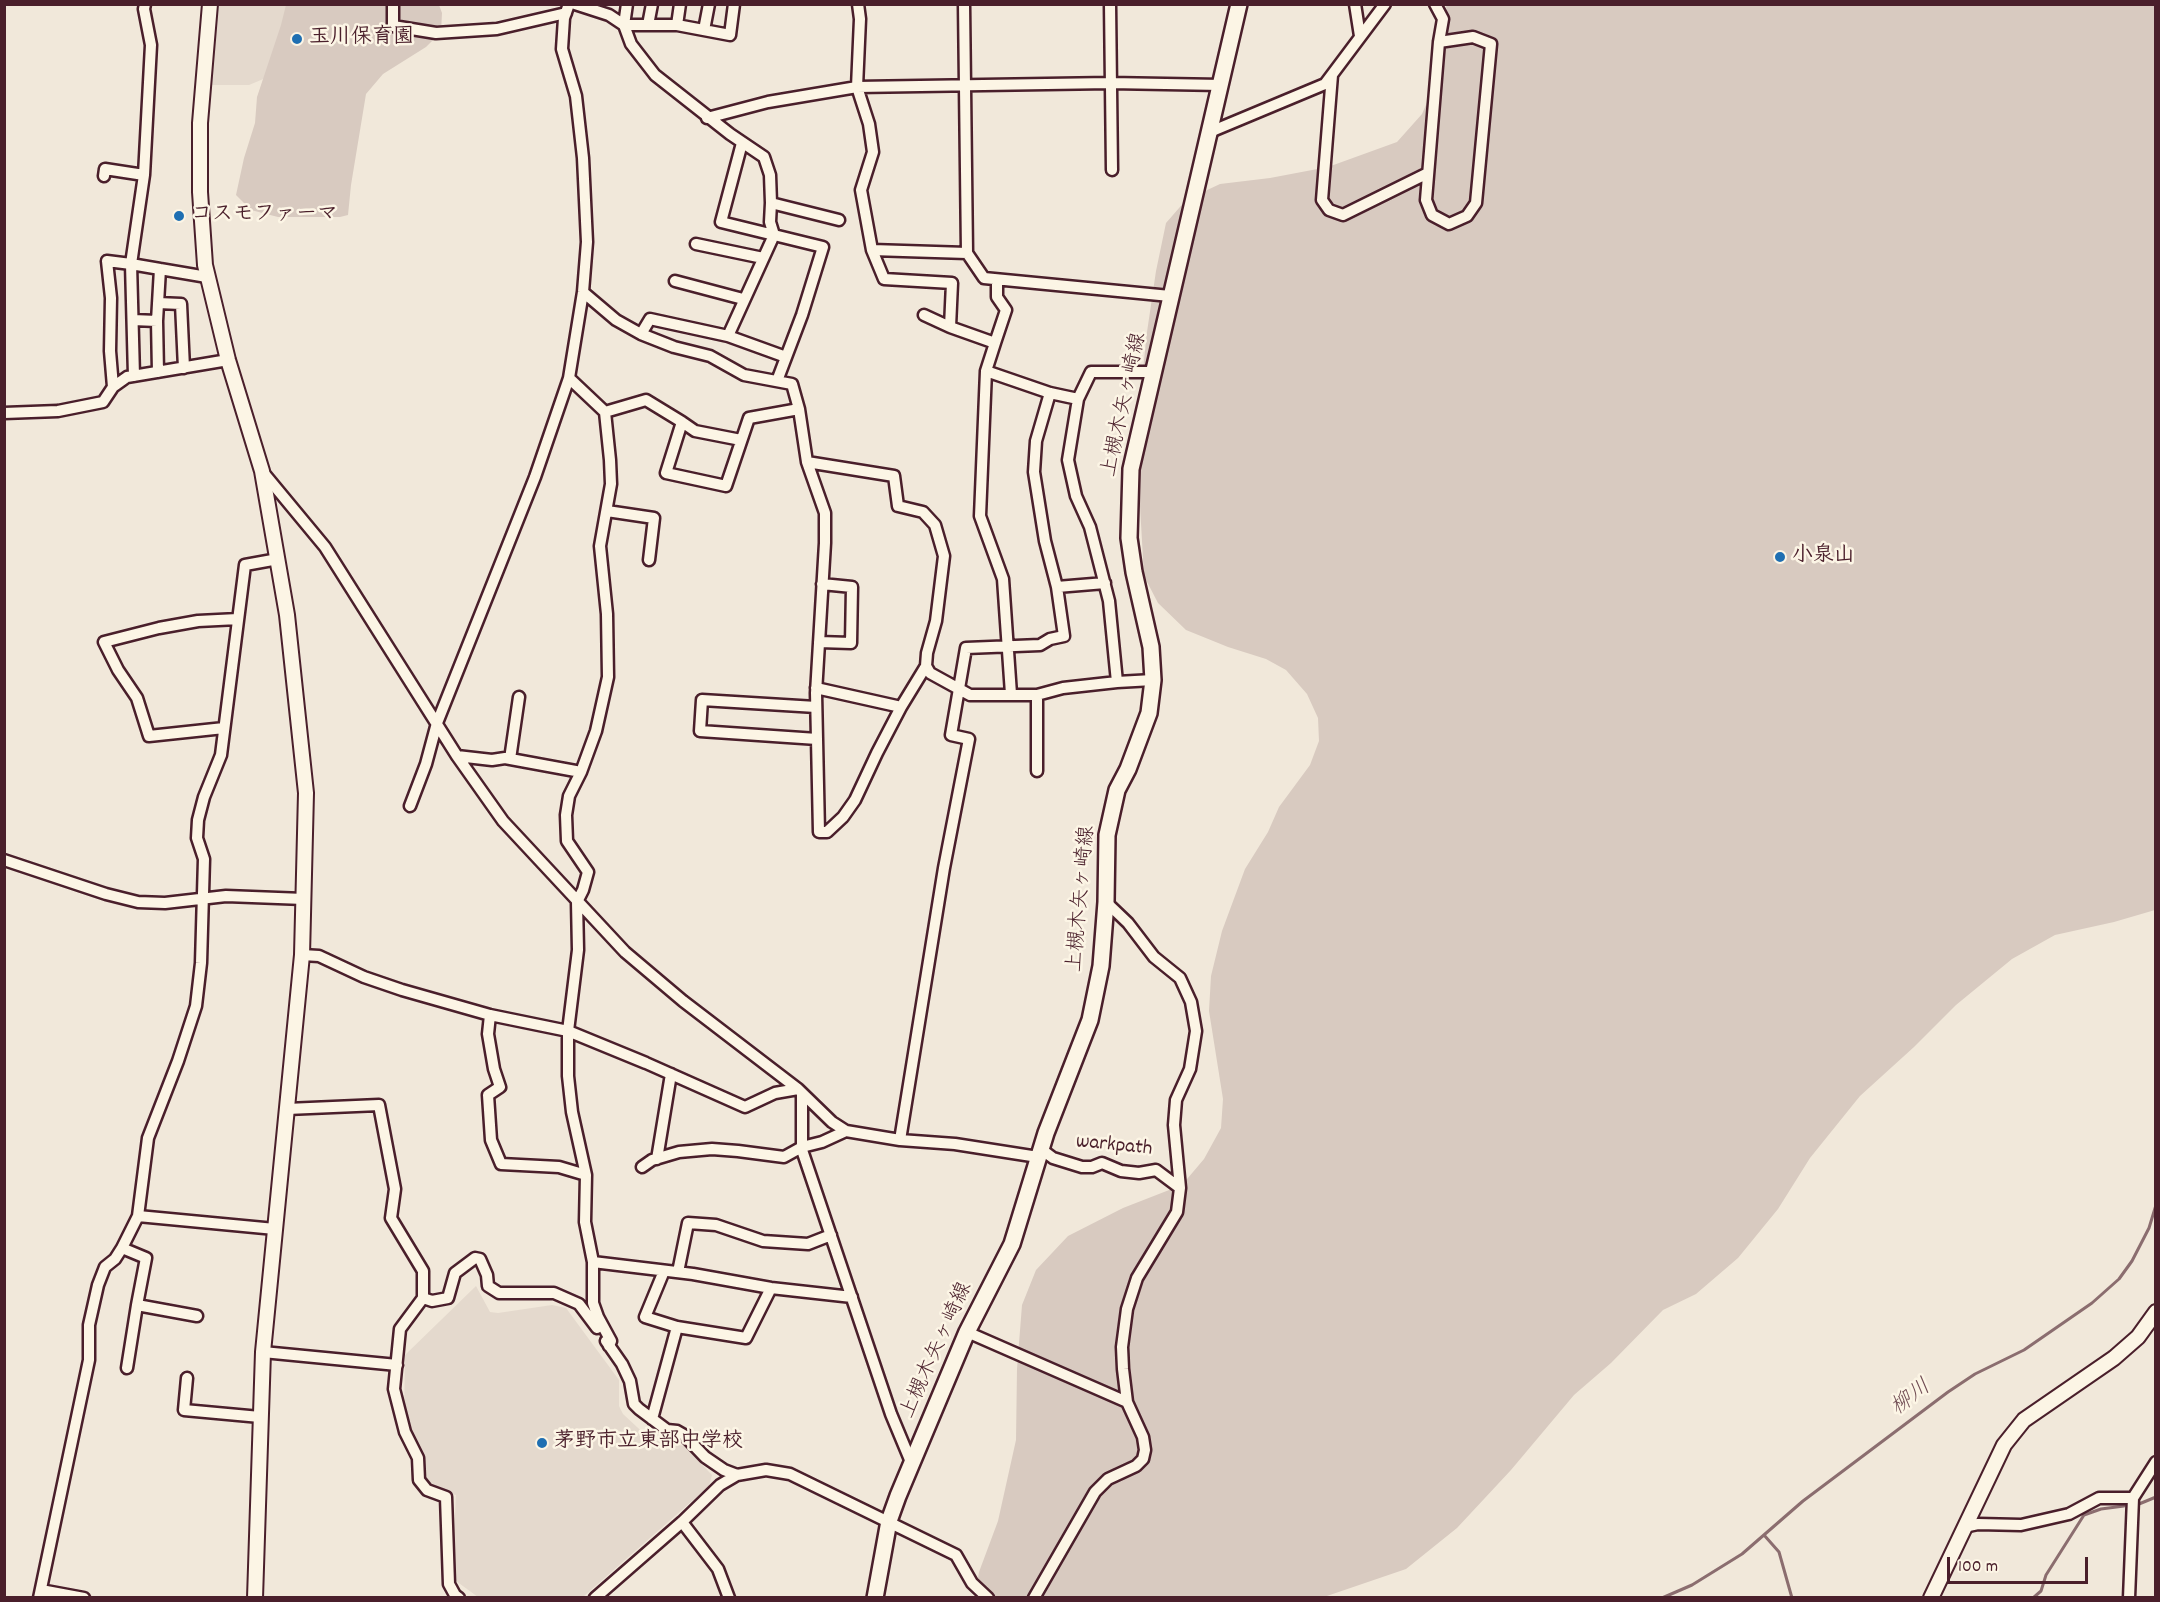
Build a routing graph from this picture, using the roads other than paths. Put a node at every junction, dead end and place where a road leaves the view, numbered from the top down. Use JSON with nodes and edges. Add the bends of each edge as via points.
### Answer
{"nodes":[{"id":1,"x":145,"y":4,"type":"edge"},
{"id":2,"x":210,"y":4,"type":"edge"},
{"id":3,"x":393,"y":4,"type":"edge"},
{"id":4,"x":575,"y":4,"type":"edge"},
{"id":5,"x":627,"y":4,"type":"edge"},
{"id":6,"x":652,"y":4,"type":"edge"},
{"id":7,"x":680,"y":4,"type":"edge"},
{"id":8,"x":709,"y":4,"type":"edge"},
{"id":9,"x":734,"y":4,"type":"edge"},
{"id":10,"x":858,"y":4,"type":"edge"},
{"id":11,"x":964,"y":4,"type":"edge"},
{"id":12,"x":1110,"y":4,"type":"edge"},
{"id":13,"x":1239,"y":4,"type":"edge"},
{"id":14,"x":1355,"y":4,"type":"edge"},
{"id":15,"x":1385,"y":4,"type":"edge"},
{"id":16,"x":1435,"y":4,"type":"edge"},
{"id":17,"x":567,"y":9,"type":"edge"},
{"id":18,"x":624,"y":25,"type":"junction"},
{"id":19,"x":648,"y":25,"type":"junction"},
{"id":20,"x":677,"y":25,"type":"junction"},
{"id":21,"x":704,"y":30,"type":"junction"},
{"id":22,"x":1360,"y":36,"type":"junction"},
{"id":23,"x":1439,"y":42,"type":"junction"},
{"id":24,"x":1332,"y":75,"type":"junction"},
{"id":25,"x":1110,"y":83,"type":"junction"},
{"id":26,"x":966,"y":85,"type":"junction"},
{"id":27,"x":1221,"y":85,"type":"junction"},
{"id":28,"x":857,"y":87,"type":"junction"},
{"id":29,"x":707,"y":118,"type":"junction"},
{"id":30,"x":1210,"y":132,"type":"junction"},
{"id":31,"x":742,"y":142,"type":"junction"},
{"id":32,"x":1112,"y":170,"type":"dead end"},
{"id":33,"x":1428,"y":174,"type":"junction"},
{"id":34,"x":144,"y":175,"type":"junction"},
{"id":35,"x":104,"y":176,"type":"dead end"},
{"id":36,"x":771,"y":203,"type":"junction"},
{"id":37,"x":839,"y":220,"type":"dead end"},
{"id":38,"x":774,"y":235,"type":"junction"},
{"id":39,"x":696,"y":244,"type":"dead end"},
{"id":40,"x":872,"y":250,"type":"junction"},
{"id":41,"x":967,"y":253,"type":"junction"},
{"id":42,"x":763,"y":258,"type":"junction"},
{"id":43,"x":131,"y":264,"type":"junction"},
{"id":44,"x":160,"y":269,"type":"junction"},
{"id":45,"x":207,"y":277,"type":"junction"},
{"id":46,"x":997,"y":280,"type":"junction"},
{"id":47,"x":675,"y":281,"type":"dead end"},
{"id":48,"x":583,"y":292,"type":"junction"},
{"id":49,"x":1170,"y":297,"type":"junction"},
{"id":50,"x":743,"y":299,"type":"junction"},
{"id":51,"x":158,"y":303,"type":"junction"},
{"id":52,"x":924,"y":315,"type":"dead end"},
{"id":53,"x":132,"y":320,"type":"junction"},
{"id":54,"x":157,"y":321,"type":"junction"},
{"id":55,"x":950,"y":327,"type":"junction"},
{"id":56,"x":640,"y":334,"type":"junction"},
{"id":57,"x":728,"y":336,"type":"junction"},
{"id":58,"x":995,"y":343,"type":"junction"},
{"id":59,"x":786,"y":357,"type":"junction"},
{"id":60,"x":228,"y":360,"type":"junction"},
{"id":61,"x":184,"y":368,"type":"junction"},
{"id":62,"x":986,"y":371,"type":"junction"},
{"id":63,"x":158,"y":372,"type":"junction"},
{"id":64,"x":1153,"y":372,"type":"junction"},
{"id":65,"x":134,"y":376,"type":"junction"},
{"id":66,"x":569,"y":378,"type":"junction"},
{"id":67,"x":777,"y":381,"type":"junction"},
{"id":68,"x":113,"y":387,"type":"junction"},
{"id":69,"x":1050,"y":393,"type":"junction"},
{"id":70,"x":1078,"y":399,"type":"junction"},
{"id":71,"x":799,"y":409,"type":"junction"},
{"id":72,"x":605,"y":412,"type":"junction"},
{"id":73,"x":4,"y":413,"type":"edge"},
{"id":74,"x":682,"y":422,"type":"junction"},
{"id":75,"x":741,"y":440,"type":"junction"},
{"id":76,"x":807,"y":462,"type":"junction"},
{"id":77,"x":262,"y":471,"type":"junction"},
{"id":78,"x":607,"y":511,"type":"junction"},
{"id":79,"x":278,"y":559,"type":"junction"},
{"id":80,"x":649,"y":560,"type":"dead end"},
{"id":81,"x":1105,"y":583,"type":"junction"},
{"id":82,"x":822,"y":584,"type":"junction"},
{"id":83,"x":1058,"y":587,"type":"junction"},
{"id":84,"x":238,"y":619,"type":"junction"},
{"id":85,"x":819,"y":642,"type":"junction"},
{"id":86,"x":1007,"y":647,"type":"junction"},
{"id":87,"x":926,"y":666,"type":"junction"},
{"id":88,"x":1153,"y":680,"type":"junction"},
{"id":89,"x":1117,"y":682,"type":"junction"},
{"id":90,"x":816,"y":688,"type":"junction"},
{"id":91,"x":957,"y":688,"type":"junction"},
{"id":92,"x":1011,"y":694,"type":"junction"},
{"id":93,"x":1036,"y":695,"type":"junction"},
{"id":94,"x":519,"y":697,"type":"dead end"},
{"id":95,"x":816,"y":707,"type":"junction"},
{"id":96,"x":901,"y":707,"type":"junction"},
{"id":97,"x":437,"y":723,"type":"junction"},
{"id":98,"x":224,"y":728,"type":"junction"},
{"id":99,"x":817,"y":739,"type":"junction"},
{"id":100,"x":457,"y":756,"type":"junction"},
{"id":101,"x":510,"y":759,"type":"junction"},
{"id":102,"x":1037,"y":771,"type":"dead end"},
{"id":103,"x":581,"y":772,"type":"junction"},
{"id":104,"x":410,"y":806,"type":"dead end"},
{"id":105,"x":4,"y":860,"type":"edge"},
{"id":106,"x":201,"y":898,"type":"junction"},
{"id":107,"x":304,"y":899,"type":"junction"},
{"id":108,"x":577,"y":902,"type":"junction"},
{"id":109,"x":1106,"y":902,"type":"junction"},
{"id":110,"x":302,"y":955,"type":"junction"},
{"id":111,"x":490,"y":1015,"type":"junction"},
{"id":112,"x":568,"y":1031,"type":"junction"},
{"id":113,"x":671,"y":1074,"type":"junction"},
{"id":114,"x":800,"y":1091,"type":"junction"},
{"id":115,"x":286,"y":1110,"type":"junction"},
{"id":116,"x":846,"y":1131,"type":"junction"},
{"id":117,"x":900,"y":1140,"type":"junction"},
{"id":118,"x":802,"y":1147,"type":"junction"},
{"id":119,"x":1040,"y":1153,"type":"junction"},
{"id":120,"x":657,"y":1159,"type":"junction"},
{"id":121,"x":642,"y":1167,"type":"dead end"},
{"id":122,"x":586,"y":1175,"type":"junction"},
{"id":123,"x":1180,"y":1188,"type":"junction"},
{"id":124,"x":138,"y":1216,"type":"junction"},
{"id":125,"x":275,"y":1229,"type":"junction"},
{"id":126,"x":831,"y":1235,"type":"junction"},
{"id":127,"x":122,"y":1248,"type":"junction"},
{"id":128,"x":594,"y":1262,"type":"junction"},
{"id":129,"x":664,"y":1271,"type":"junction"},
{"id":130,"x":678,"y":1272,"type":"junction"},
{"id":131,"x":771,"y":1288,"type":"junction"},
{"id":132,"x":852,"y":1297,"type":"junction"},
{"id":133,"x":423,"y":1298,"type":"junction"},
{"id":134,"x":137,"y":1305,"type":"junction"},
{"id":135,"x":2156,"y":1312,"type":"edge"},
{"id":136,"x":197,"y":1316,"type":"dead end"},
{"id":137,"x":677,"y":1327,"type":"junction"},
{"id":138,"x":968,"y":1332,"type":"junction"},
{"id":139,"x":609,"y":1346,"type":"junction"},
{"id":140,"x":263,"y":1352,"type":"junction"},
{"id":141,"x":397,"y":1365,"type":"junction"},
{"id":142,"x":127,"y":1368,"type":"dead end"},
{"id":143,"x":187,"y":1378,"type":"dead end"},
{"id":144,"x":1127,"y":1402,"type":"junction"},
{"id":145,"x":260,"y":1417,"type":"junction"},
{"id":146,"x":652,"y":1419,"type":"junction"},
{"id":147,"x":911,"y":1462,"type":"junction"},
{"id":148,"x":2156,"y":1462,"type":"edge"},
{"id":149,"x":737,"y":1474,"type":"junction"},
{"id":150,"x":2133,"y":1498,"type":"junction"},
{"id":151,"x":889,"y":1521,"type":"junction"},
{"id":152,"x":682,"y":1522,"type":"junction"},
{"id":153,"x":1964,"y":1527,"type":"junction"},
{"id":154,"x":40,"y":1594,"type":"edge"},
{"id":155,"x":84,"y":1598,"type":"edge"},
{"id":156,"x":255,"y":1598,"type":"edge"},
{"id":157,"x":459,"y":1598,"type":"edge"},
{"id":158,"x":595,"y":1598,"type":"edge"},
{"id":159,"x":729,"y":1598,"type":"edge"},
{"id":160,"x":875,"y":1598,"type":"edge"},
{"id":161,"x":988,"y":1598,"type":"edge"},
{"id":162,"x":1035,"y":1598,"type":"edge"},
{"id":163,"x":1931,"y":1598,"type":"edge"},
{"id":164,"x":2129,"y":1598,"type":"edge"}],
"edges":[{"from":1,"to":34,"type":"street","via":[[151,45]]},
{"from":2,"to":45,"type":"street","via":[[200,135]]},
{"from":3,"to":17,"type":"street","via":[[393,26],[436,33],[497,29]]},
{"from":4,"to":18,"type":"street","via":[[609,15]]},
{"from":5,"to":18,"type":"street"},
{"from":6,"to":19,"type":"street"},
{"from":7,"to":20,"type":"street"},
{"from":8,"to":21,"type":"street"},
{"from":9,"to":21,"type":"street","via":[[730,35]]},
{"from":10,"to":28,"type":"street"},
{"from":11,"to":26,"type":"street"},
{"from":12,"to":25,"type":"street"},
{"from":13,"to":27,"type":"main road","name":"上槻木矢ヶ崎線"},
{"from":14,"to":22,"type":"street"},
{"from":15,"to":22,"type":"street"},
{"from":16,"to":23,"type":"street","via":[[1443,19]]},
{"from":17,"to":48,"type":"street","via":[[562,49],[576,96],[586,189]]},
{"from":18,"to":19,"type":"street"},
{"from":18,"to":29,"type":"street","via":[[631,44],[655,75]]},
{"from":19,"to":20,"type":"street"},
{"from":20,"to":21,"type":"street"},
{"from":22,"to":24,"type":"street"},
{"from":23,"to":33,"type":"street"},
{"from":23,"to":33,"type":"street","via":[[1473,37],[1491,44],[1476,203],[1467,216],[1449,224],[1432,215],[1426,200]]},
{"from":24,"to":30,"type":"street","via":[[1325,84]]},
{"from":24,"to":33,"type":"street","via":[[1322,200],[1329,210],[1343,215]]},
{"from":25,"to":26,"type":"street"},
{"from":25,"to":27,"type":"street"},
{"from":25,"to":32,"type":"street"},
{"from":26,"to":28,"type":"street"},
{"from":26,"to":41,"type":"street"},
{"from":27,"to":30,"type":"main road","name":"上槻木矢ヶ崎線"},
{"from":28,"to":29,"type":"street","via":[[768,102]]},
{"from":28,"to":40,"type":"street","via":[[873,152],[861,190]]},
{"from":29,"to":31,"type":"street"},
{"from":30,"to":49,"type":"main road","name":"上槻木矢ヶ崎線"},
{"from":31,"to":36,"type":"street","via":[[764,157],[770,175]]},
{"from":31,"to":38,"type":"street","via":[[721,222]]},
{"from":34,"to":35,"type":"street","via":[[105,169]]},
{"from":34,"to":43,"type":"street"},
{"from":36,"to":37,"type":"street"},
{"from":36,"to":38,"type":"street"},
{"from":38,"to":42,"type":"street"},
{"from":38,"to":59,"type":"street","via":[[823,247]]},
{"from":39,"to":42,"type":"street"},
{"from":40,"to":41,"type":"street"},
{"from":40,"to":55,"type":"street","via":[[884,279],[952,283]]},
{"from":41,"to":46,"type":"street","via":[[984,278]]},
{"from":42,"to":50,"type":"street"},
{"from":43,"to":44,"type":"street"},
{"from":43,"to":53,"type":"street"},
{"from":43,"to":68,"type":"street","via":[[107,261]]},
{"from":44,"to":45,"type":"street"},
{"from":44,"to":51,"type":"street"},
{"from":45,"to":60,"type":"street"},
{"from":46,"to":49,"type":"street"},
{"from":46,"to":58,"type":"street","via":[[997,297],[1006,310]]},
{"from":47,"to":50,"type":"street"},
{"from":48,"to":56,"type":"street"},
{"from":48,"to":66,"type":"street"},
{"from":49,"to":64,"type":"main road","name":"上槻木矢ヶ崎線"},
{"from":50,"to":57,"type":"street"},
{"from":51,"to":54,"type":"street"},
{"from":51,"to":61,"type":"street","via":[[181,303]]},
{"from":52,"to":55,"type":"street"},
{"from":53,"to":54,"type":"street"},
{"from":53,"to":65,"type":"street"},
{"from":54,"to":63,"type":"street"},
{"from":55,"to":58,"type":"street"},
{"from":56,"to":57,"type":"street","via":[[650,319]]},
{"from":56,"to":67,"type":"street","via":[[710,356],[744,375]]},
{"from":57,"to":59,"type":"street"},
{"from":58,"to":62,"type":"street"},
{"from":59,"to":67,"type":"street"},
{"from":60,"to":61,"type":"street"},
{"from":60,"to":77,"type":"street"},
{"from":61,"to":63,"type":"street"},
{"from":62,"to":69,"type":"street"},
{"from":62,"to":86,"type":"street","via":[[980,516],[1003,579]]},
{"from":63,"to":65,"type":"street"},
{"from":64,"to":70,"type":"street","via":[[1091,372]]},
{"from":64,"to":88,"type":"main road","name":"上槻木矢ヶ崎線","via":[[1131,470],[1129,512],[1134,572],[1151,647]]},
{"from":65,"to":68,"type":"street"},
{"from":66,"to":72,"type":"street"},
{"from":66,"to":97,"type":"street","via":[[535,477]]},
{"from":67,"to":71,"type":"street","via":[[792,384]]},
{"from":68,"to":73,"type":"street","via":[[103,402],[58,411]]},
{"from":69,"to":70,"type":"street"},
{"from":69,"to":83,"type":"street","via":[[1036,441],[1034,472],[1045,541]]},
{"from":70,"to":81,"type":"street","via":[[1068,460]]},
{"from":71,"to":75,"type":"street","via":[[748,418]]},
{"from":71,"to":76,"type":"street"},
{"from":72,"to":74,"type":"street","via":[[646,400]]},
{"from":72,"to":78,"type":"street","via":[[611,484]]},
{"from":74,"to":75,"type":"street","via":[[695,431]]},
{"from":74,"to":75,"type":"street","via":[[666,473],[726,486]]},
{"from":76,"to":82,"type":"street","via":[[825,513]]},
{"from":76,"to":87,"type":"street","via":[[894,476],[898,506],[923,512],[935,525],[945,556]]},
{"from":77,"to":79,"type":"street"},
{"from":77,"to":97,"type":"street","via":[[325,547]]},
{"from":78,"to":80,"type":"street","via":[[654,518]]},
{"from":78,"to":103,"type":"street","via":[[600,546],[608,677],[596,731]]},
{"from":79,"to":84,"type":"street","via":[[245,565]]},
{"from":79,"to":107,"type":"street","via":[[306,793]]},
{"from":81,"to":83,"type":"street"},
{"from":81,"to":89,"type":"street"},
{"from":82,"to":85,"type":"street"},
{"from":82,"to":85,"type":"street","via":[[852,587],[851,643]]},
{"from":83,"to":86,"type":"street","via":[[1064,636],[1040,645]]},
{"from":84,"to":98,"type":"street"},
{"from":84,"to":98,"type":"street","via":[[188,623],[104,642],[137,698],[149,736]]},
{"from":85,"to":90,"type":"street"},
{"from":86,"to":91,"type":"street","via":[[966,648]]},
{"from":86,"to":92,"type":"street"},
{"from":87,"to":91,"type":"street","via":[[930,673]]},
{"from":87,"to":96,"type":"street"},
{"from":88,"to":89,"type":"street"},
{"from":88,"to":109,"type":"main road","name":"上槻木矢ヶ崎線","via":[[1149,713],[1117,790],[1107,835]]},
{"from":89,"to":93,"type":"street"},
{"from":90,"to":95,"type":"street"},
{"from":90,"to":96,"type":"street"},
{"from":91,"to":92,"type":"street","via":[[970,695]]},
{"from":91,"to":117,"type":"street","via":[[951,735],[969,739]]},
{"from":92,"to":93,"type":"street"},
{"from":93,"to":102,"type":"street"},
{"from":94,"to":101,"type":"street"},
{"from":95,"to":99,"type":"street"},
{"from":95,"to":99,"type":"street","via":[[702,700],[700,731]]},
{"from":96,"to":99,"type":"street","via":[[855,800],[827,832],[819,832]]},
{"from":97,"to":100,"type":"street"},
{"from":97,"to":104,"type":"street"},
{"from":98,"to":106,"type":"street","via":[[221,756],[198,820],[197,838],[204,859]]},
{"from":100,"to":101,"type":"street"},
{"from":100,"to":108,"type":"street","via":[[503,821]]},
{"from":101,"to":103,"type":"street"},
{"from":103,"to":108,"type":"street","via":[[569,796],[566,815],[567,841],[588,872]]},
{"from":105,"to":106,"type":"street","via":[[138,902]]},
{"from":106,"to":107,"type":"street"},
{"from":106,"to":124,"type":"street","via":[[196,1006],[148,1138]]},
{"from":107,"to":110,"type":"street"},
{"from":108,"to":112,"type":"street","via":[[578,950]]},
{"from":108,"to":114,"type":"street","via":[[608,936],[683,1001]]},
{"from":109,"to":119,"type":"main road","name":"上槻木矢ヶ崎線","via":[[1101,966],[1090,1020]]},
{"from":109,"to":123,"type":"street","via":[[1128,922],[1154,957],[1179,978],[1191,1002],[1196,1030],[1194,1053],[1176,1100],[1174,1125]]},
{"from":110,"to":111,"type":"street","via":[[319,956],[364,978]]},
{"from":110,"to":115,"type":"street"},
{"from":111,"to":112,"type":"street"},
{"from":111,"to":122,"type":"street","via":[[488,1034],[500,1087],[488,1095],[491,1140],[501,1164],[559,1167]]},
{"from":112,"to":113,"type":"street"},
{"from":112,"to":122,"type":"street","via":[[571,1103]]},
{"from":113,"to":114,"type":"street","via":[[745,1107],[775,1093]]},
{"from":113,"to":120,"type":"street"},
{"from":114,"to":116,"type":"street"},
{"from":114,"to":118,"type":"street"},
{"from":115,"to":125,"type":"street"},
{"from":115,"to":133,"type":"street","via":[[379,1105],[395,1190],[391,1218],[423,1270]]},
{"from":116,"to":117,"type":"street","name":"warkpath"},
{"from":116,"to":118,"type":"street"},
{"from":117,"to":119,"type":"street","name":"warkpath"},
{"from":118,"to":120,"type":"street","via":[[784,1157],[712,1149]]},
{"from":118,"to":126,"type":"street"},
{"from":119,"to":123,"type":"street","name":"warkpath","via":[[1082,1167],[1102,1163],[1121,1171],[1156,1170]]},
{"from":119,"to":138,"type":"main road","name":"上槻木矢ヶ崎線","via":[[1012,1244]]},
{"from":120,"to":121,"type":"street"},
{"from":122,"to":128,"type":"street","via":[[585,1222]]},
{"from":123,"to":144,"type":"street","via":[[1177,1212],[1137,1278],[1127,1309],[1122,1347]]},
{"from":124,"to":125,"type":"street"},
{"from":124,"to":127,"type":"street"},
{"from":125,"to":140,"type":"street"},
{"from":126,"to":130,"type":"street","via":[[808,1244],[763,1241],[716,1225],[688,1223]]},
{"from":126,"to":132,"type":"street"},
{"from":127,"to":134,"type":"street","via":[[146,1258]]},
{"from":127,"to":154,"type":"street","via":[[105,1267],[96,1295],[89,1325],[89,1360]]},
{"from":128,"to":129,"type":"street"},
{"from":128,"to":139,"type":"street","via":[[593,1303],[611,1341]]},
{"from":129,"to":130,"type":"street"},
{"from":129,"to":137,"type":"street","via":[[645,1317]]},
{"from":130,"to":131,"type":"street"},
{"from":131,"to":132,"type":"street"},
{"from":131,"to":137,"type":"street","via":[[746,1338]]},
{"from":132,"to":147,"type":"street"},
{"from":133,"to":139,"type":"street","via":[[448,1299],[455,1273],[475,1258],[480,1259],[488,1286],[499,1293],[554,1293],[579,1304]]},
{"from":133,"to":141,"type":"street","via":[[400,1329]]},
{"from":134,"to":136,"type":"street"},
{"from":134,"to":142,"type":"street"},
{"from":135,"to":153,"type":"street","via":[[2138,1337],[2114,1358],[2024,1420],[2004,1444]]},
{"from":137,"to":146,"type":"street"},
{"from":138,"to":144,"type":"street"},
{"from":138,"to":147,"type":"main road","name":"上槻木矢ヶ崎線"},
{"from":139,"to":146,"type":"street","via":[[630,1381],[634,1404]]},
{"from":140,"to":141,"type":"street"},
{"from":140,"to":145,"type":"street"},
{"from":141,"to":157,"type":"street","via":[[394,1389],[405,1432],[418,1458],[419,1480],[427,1490],[446,1497],[450,1584]]},
{"from":143,"to":145,"type":"street","via":[[184,1410]]},
{"from":144,"to":162,"type":"street","via":[[1143,1437],[1143,1459],[1108,1479],[1095,1492]]},
{"from":145,"to":156,"type":"street"},
{"from":146,"to":149,"type":"street","via":[[667,1430],[684,1435],[705,1457]]},
{"from":147,"to":151,"type":"main road","name":"上槻木矢ヶ崎線"},
{"from":148,"to":150,"type":"street"},
{"from":149,"to":151,"type":"street","via":[[766,1470],[790,1474]]},
{"from":149,"to":152,"type":"street"},
{"from":150,"to":153,"type":"street","via":[[2099,1498],[2069,1514],[2022,1525]]},
{"from":150,"to":164,"type":"street"},
{"from":151,"to":160,"type":"main road","name":"上槻木矢ヶ崎線"},
{"from":151,"to":161,"type":"street","via":[[956,1554],[972,1583]]},
{"from":152,"to":158,"type":"street"},
{"from":152,"to":159,"type":"street","via":[[718,1569]]},
{"from":153,"to":163,"type":"street"},
{"from":154,"to":155,"type":"street"}]}
